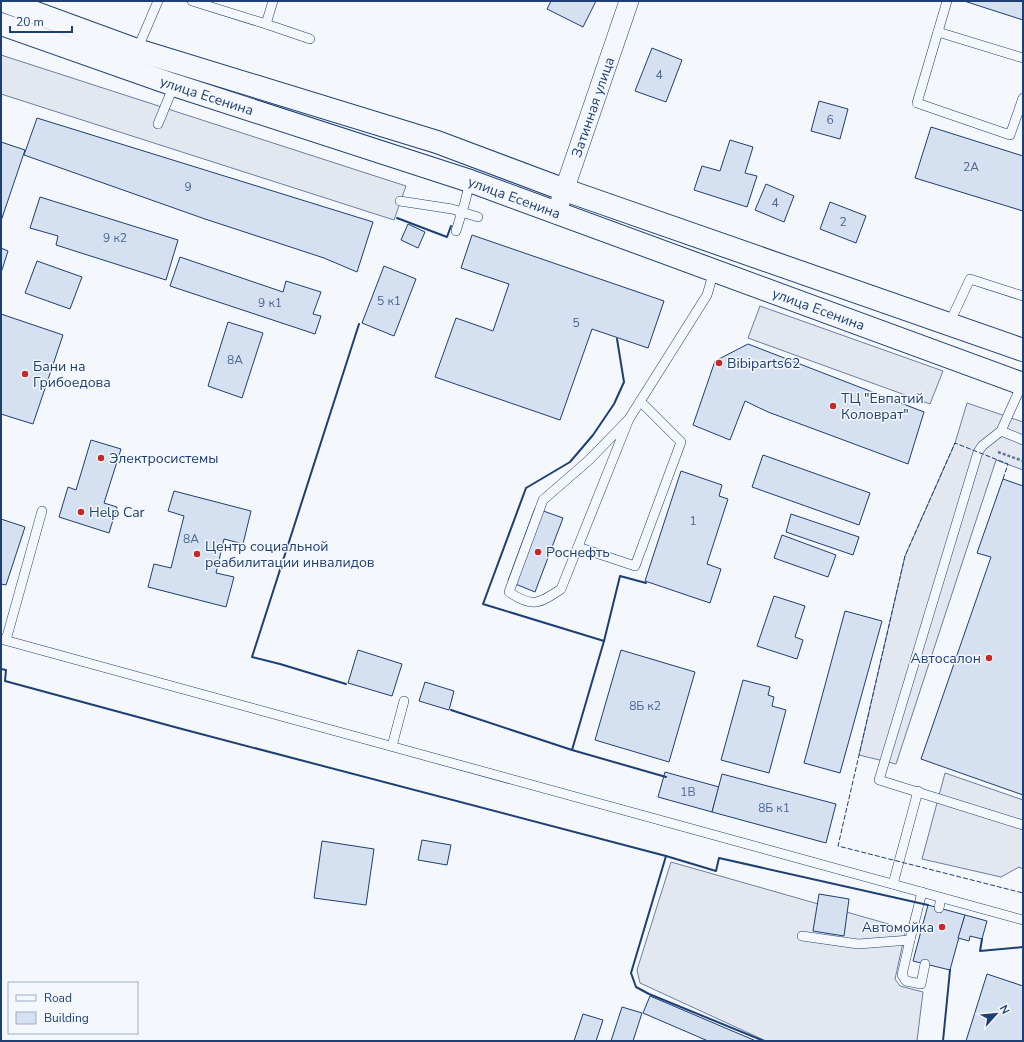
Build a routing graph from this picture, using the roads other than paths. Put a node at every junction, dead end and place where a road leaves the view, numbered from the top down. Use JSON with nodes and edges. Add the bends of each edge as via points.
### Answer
{"nodes":[{"id":1,"x":3,"y":1,"type":"edge"},
{"id":2,"x":158,"y":1,"type":"edge"},
{"id":3,"x":192,"y":1,"type":"edge"},
{"id":4,"x":273,"y":1,"type":"edge"},
{"id":5,"x":629,"y":1,"type":"edge"},
{"id":6,"x":947,"y":1,"type":"edge"},
{"id":7,"x":1,"y":24,"type":"edge"},
{"id":8,"x":266,"y":24,"type":"junction"},
{"id":9,"x":938,"y":32,"type":"junction"},
{"id":10,"x":310,"y":39,"type":"dead end"},
{"id":11,"x":137,"y":50,"type":"junction"},
{"id":12,"x":1023,"y":58,"type":"edge"},
{"id":13,"x":174,"y":86,"type":"junction"},
{"id":14,"x":1023,"y":98,"type":"edge"},
{"id":15,"x":158,"y":124,"type":"dead end"},
{"id":16,"x":470,"y":181,"type":"junction"},
{"id":17,"x":565,"y":190,"type":"junction"},
{"id":18,"x":400,"y":201,"type":"dead end"},
{"id":19,"x":462,"y":212,"type":"junction"},
{"id":20,"x":556,"y":214,"type":"junction"},
{"id":21,"x":478,"y":217,"type":"dead end"},
{"id":22,"x":456,"y":232,"type":"dead end"},
{"id":23,"x":714,"y":272,"type":"junction"},
{"id":24,"x":1023,"y":296,"type":"edge"},
{"id":25,"x":949,"y":324,"type":"junction"},
{"id":26,"x":1023,"y":350,"type":"edge"},
{"id":27,"x":1023,"y":384,"type":"edge"},
{"id":28,"x":640,"y":401,"type":"junction"},
{"id":29,"x":629,"y":419,"type":"junction"},
{"id":30,"x":1001,"y":432,"type":"junction"},
{"id":31,"x":1023,"y":440,"type":"edge"},
{"id":32,"x":42,"y":511,"type":"dead end"},
{"id":33,"x":578,"y":547,"type":"junction"},
{"id":34,"x":4,"y":639,"type":"edge"},
{"id":35,"x":404,"y":701,"type":"dead end"},
{"id":36,"x":392,"y":746,"type":"junction"},
{"id":37,"x":918,"y":791,"type":"junction"},
{"id":38,"x":1023,"y":825,"type":"edge"},
{"id":39,"x":893,"y":884,"type":"junction"},
{"id":40,"x":922,"y":892,"type":"junction"},
{"id":41,"x":941,"y":898,"type":"junction"},
{"id":42,"x":938,"y":908,"type":"dead end"},
{"id":43,"x":1023,"y":920,"type":"edge"},
{"id":44,"x":802,"y":936,"type":"dead end"},
{"id":45,"x":910,"y":940,"type":"junction"},
{"id":46,"x":925,"y":964,"type":"dead end"}],
"edges":[{"from":1,"to":11,"type":"main road","name":"улица Есенина"},
{"from":2,"to":11,"type":"lane"},
{"from":3,"to":8,"type":"lane"},
{"from":4,"to":8,"type":"lane"},
{"from":5,"to":17,"type":"street","name":"Затинная улица"},
{"from":6,"to":9,"type":"lane"},
{"from":7,"to":13,"type":"main road","name":"улица Есенина"},
{"from":8,"to":10,"type":"lane"},
{"from":9,"to":12,"type":"lane"},
{"from":9,"to":14,"type":"lane","via":[[917,103],[1010,135]]},
{"from":11,"to":17,"type":"main road","name":"улица Есенина","via":[[437,142]]},
{"from":13,"to":15,"type":"lane"},
{"from":13,"to":16,"type":"main road","name":"улица Есенина"},
{"from":16,"to":19,"type":"lane"},
{"from":16,"to":20,"type":"main road","name":"улица Есенина"},
{"from":17,"to":20,"type":"street","name":"Затинная улица"},
{"from":17,"to":25,"type":"main road","name":"улица Есенина"},
{"from":18,"to":19,"type":"lane"},
{"from":19,"to":21,"type":"lane"},
{"from":19,"to":22,"type":"lane"},
{"from":20,"to":23,"type":"main road","name":"улица Есенина"},
{"from":23,"to":27,"type":"main road","name":"улица Есенина"},
{"from":23,"to":28,"type":"lane","via":[[707,295]]},
{"from":24,"to":25,"type":"lane","via":[[970,279]]},
{"from":25,"to":26,"type":"main road","name":"улица Есенина"},
{"from":27,"to":30,"type":"lane"},
{"from":28,"to":29,"type":"lane"},
{"from":28,"to":33,"type":"lane","via":[[681,442],[635,566]]},
{"from":29,"to":33,"type":"lane"},
{"from":29,"to":33,"type":"lane","via":[[589,460],[544,500],[509,592],[522,601],[532,603],[548,598],[561,589]]},
{"from":30,"to":31,"type":"lane"},
{"from":30,"to":37,"type":"lane","via":[[978,452],[879,780]]},
{"from":32,"to":34,"type":"lane"},
{"from":34,"to":36,"type":"lane"},
{"from":35,"to":36,"type":"lane"},
{"from":36,"to":39,"type":"lane"},
{"from":37,"to":38,"type":"lane"},
{"from":37,"to":39,"type":"lane"},
{"from":39,"to":40,"type":"lane"},
{"from":40,"to":41,"type":"lane"},
{"from":40,"to":45,"type":"lane"},
{"from":41,"to":42,"type":"lane"},
{"from":41,"to":43,"type":"lane"},
{"from":44,"to":45,"type":"lane","via":[[858,944]]},
{"from":45,"to":46,"type":"lane","via":[[902,975],[906,981],[921,984]]}]}
